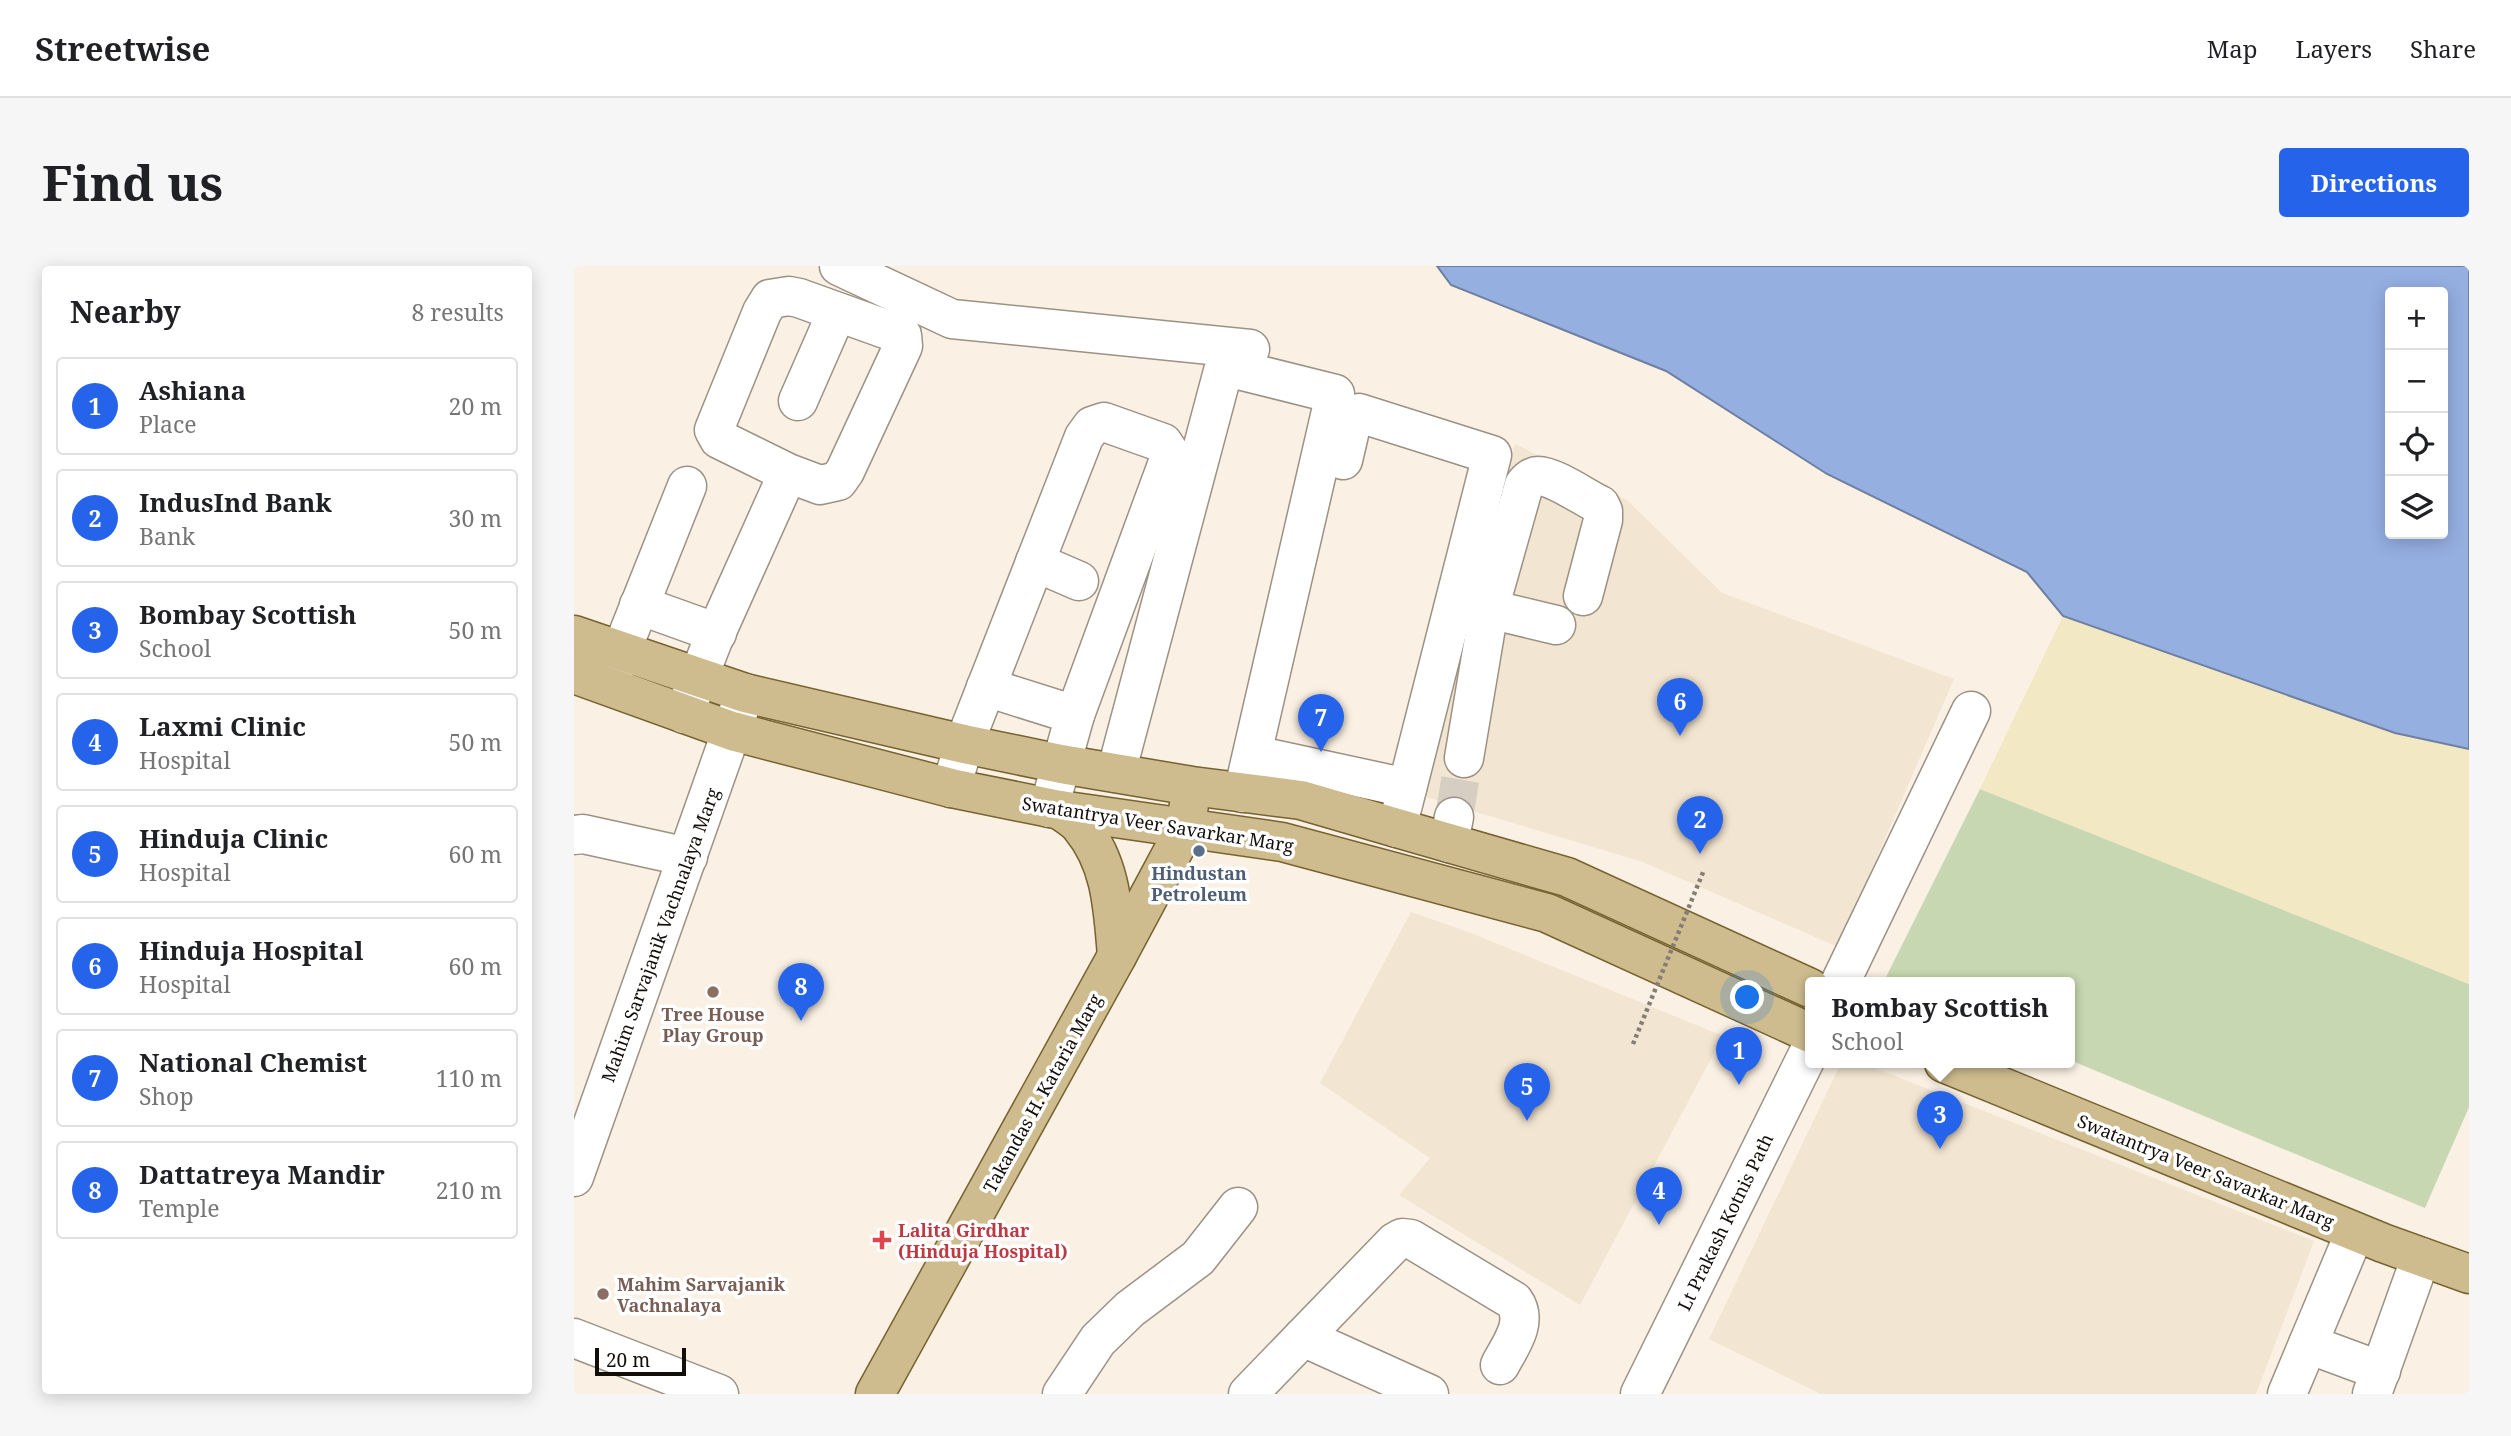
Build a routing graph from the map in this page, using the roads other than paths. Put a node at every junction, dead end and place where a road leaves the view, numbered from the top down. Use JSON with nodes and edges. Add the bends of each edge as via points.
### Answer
{"nodes":[{"id":1,"x":839,"y":266,"type":"edge"},
{"id":2,"x":837,"y":312,"type":"junction"},
{"id":3,"x":1250,"y":349,"type":"dead end"},
{"id":4,"x":798,"y":401,"type":"dead end"},
{"id":5,"x":788,"y":473,"type":"junction"},
{"id":6,"x":687,"y":486,"type":"dead end"},
{"id":7,"x":1035,"y":562,"type":"junction"},
{"id":8,"x":1079,"y":581,"type":"dead end"},
{"id":9,"x":1583,"y":596,"type":"dead end"},
{"id":10,"x":639,"y":605,"type":"junction"},
{"id":11,"x":1489,"y":609,"type":"junction"},
{"id":12,"x":1556,"y":625,"type":"dead end"},
{"id":13,"x":716,"y":633,"type":"junction"},
{"id":14,"x":574,"y":635,"type":"edge"},
{"id":15,"x":621,"y":649,"type":"junction"},
{"id":16,"x":698,"y":676,"type":"junction"},
{"id":17,"x":591,"y":680,"type":"edge"},
{"id":18,"x":986,"y":687,"type":"junction"},
{"id":19,"x":745,"y":693,"type":"junction"},
{"id":20,"x":1971,"y":711,"type":"dead end"},
{"id":21,"x":684,"y":714,"type":"junction"},
{"id":22,"x":1075,"y":715,"type":"junction"},
{"id":23,"x":732,"y":731,"type":"junction"},
{"id":24,"x":964,"y":744,"type":"junction"},
{"id":25,"x":1464,"y":758,"type":"tunnel mouth"},
{"id":26,"x":1273,"y":759,"type":"junction"},
{"id":27,"x":1061,"y":764,"type":"junction"},
{"id":28,"x":1116,"y":773,"type":"junction"},
{"id":29,"x":1192,"y":786,"type":"junction"},
{"id":30,"x":951,"y":788,"type":"junction"},
{"id":31,"x":1407,"y":788,"type":"junction"},
{"id":32,"x":1254,"y":794,"type":"junction"},
{"id":33,"x":1054,"y":809,"type":"junction"},
{"id":34,"x":1186,"y":827,"type":"junction"},
{"id":35,"x":1397,"y":828,"type":"junction"},
{"id":36,"x":574,"y":835,"type":"edge"},
{"id":37,"x":688,"y":858,"type":"junction"},
{"id":38,"x":1117,"y":956,"type":"junction"},
{"id":39,"x":1843,"y":977,"type":"edge"},
{"id":40,"x":1805,"y":985,"type":"edge"},
{"id":41,"x":1805,"y":1030,"type":"edge"},
{"id":42,"x":1805,"y":1062,"type":"edge"},
{"id":43,"x":1956,"y":1068,"type":"edge"},
{"id":44,"x":574,"y":1177,"type":"edge"},
{"id":45,"x":1238,"y":1207,"type":"dead end"},
{"id":46,"x":2355,"y":1232,"type":"junction"},
{"id":47,"x":2443,"y":1265,"type":"edge"},
{"id":48,"x":1303,"y":1337,"type":"junction"},
{"id":49,"x":574,"y":1338,"type":"edge"},
{"id":50,"x":2308,"y":1344,"type":"junction"},
{"id":51,"x":1500,"y":1365,"type":"dead end"},
{"id":52,"x":2381,"y":1386,"type":"edge"},
{"id":53,"x":719,"y":1394,"type":"edge"},
{"id":54,"x":875,"y":1394,"type":"edge"},
{"id":55,"x":1062,"y":1394,"type":"edge"},
{"id":56,"x":1248,"y":1394,"type":"edge"},
{"id":57,"x":1429,"y":1394,"type":"edge"},
{"id":58,"x":1640,"y":1394,"type":"edge"},
{"id":59,"x":2287,"y":1394,"type":"edge"}],
"edges":[{"from":1,"to":3,"type":"street","via":[[952,319]]},
{"from":2,"to":4,"type":"street"},
{"from":2,"to":5,"type":"street","via":[[898,334],[904,341],[838,481],[820,485]]},
{"from":2,"to":5,"type":"street","via":[[789,296],[770,299],[714,425],[719,439]]},
{"from":5,"to":13,"type":"street"},
{"from":6,"to":10,"type":"street"},
{"from":7,"to":8,"type":"street"},
{"from":7,"to":18,"type":"street"},
{"from":7,"to":22,"type":"street","via":[[1092,426],[1104,422],[1167,446],[1168,461]]},
{"from":9,"to":11,"type":"street","via":[[1603,511],[1600,505],[1538,476],[1524,485]]},
{"from":10,"to":13,"type":"street"},
{"from":10,"to":15,"type":"street"},
{"from":11,"to":12,"type":"street"},
{"from":11,"to":25,"type":"street"},
{"from":13,"to":16,"type":"street"},
{"from":14,"to":15,"type":"main road"},
{"from":15,"to":16,"type":"main road"},
{"from":15,"to":17,"type":"street"},
{"from":16,"to":19,"type":"main road"},
{"from":16,"to":21,"type":"street"},
{"from":17,"to":21,"type":"main road","name":"Swatantrya Veer Savarkar Marg"},
{"from":18,"to":22,"type":"street"},
{"from":18,"to":24,"type":"street"},
{"from":19,"to":23,"type":"street","name":"Mahim Sarvajanik Vachnalaya Marg"},
{"from":19,"to":24,"type":"main road"},
{"from":20,"to":39,"type":"street"},
{"from":21,"to":23,"type":"main road","name":"Swatantrya Veer Savarkar Marg"},
{"from":22,"to":27,"type":"street"},
{"from":23,"to":30,"type":"main road","name":"Swatantrya Veer Savarkar Marg"},
{"from":23,"to":37,"type":"street","name":"Mahim Sarvajanik Vachnalaya Marg"},
{"from":24,"to":27,"type":"main road"},
{"from":24,"to":30,"type":"street"},
{"from":26,"to":31,"type":"street"},
{"from":26,"to":31,"type":"street","via":[[1353,417],[1359,413],[1492,455]]},
{"from":26,"to":32,"type":"street"},
{"from":27,"to":28,"type":"main road"},
{"from":27,"to":33,"type":"street"},
{"from":28,"to":29,"type":"main road"},
{"from":28,"to":32,"type":"street","via":[[1223,371],[1231,368],[1335,394]]},
{"from":29,"to":32,"type":"main road"},
{"from":29,"to":34,"type":"main road","name":"Takandas H. Kataria Marg"},
{"from":30,"to":33,"type":"main road","name":"Swatantrya Veer Savarkar Marg"},
{"from":31,"to":35,"type":"street"},
{"from":32,"to":35,"type":"main road","via":[[1301,800]]},
{"from":33,"to":34,"type":"main road","name":"Swatantrya Veer Savarkar Marg"},
{"from":33,"to":38,"type":"main road","via":[[1080,825],[1099,854],[1111,888]]},
{"from":34,"to":38,"type":"main road","name":"Takandas H. Kataria Marg"},
{"from":34,"to":41,"type":"main road","name":"Swatantrya Veer Savarkar Marg","via":[[1282,842],[1547,913]]},
{"from":35,"to":40,"type":"main road","via":[[1451,830],[1567,877]]},
{"from":36,"to":37,"type":"street"},
{"from":37,"to":44,"type":"street","name":"Mahim Sarvajanik Vachnalaya Marg"},
{"from":38,"to":54,"type":"main road","name":"Takandas H. Kataria Marg"},
{"from":42,"to":58,"type":"street","name":"Lt Prakash Kotnis Path"},
{"from":43,"to":46,"type":"main road","name":"Swatantrya Veer Savarkar Marg"},
{"from":45,"to":55,"type":"street","via":[[1198,1258],[1130,1309],[1098,1340]]},
{"from":46,"to":47,"type":"main road","name":"Swatantrya Veer Savarkar Marg"},
{"from":46,"to":50,"type":"street"},
{"from":47,"to":52,"type":"street"},
{"from":48,"to":51,"type":"street","via":[[1395,1242],[1411,1239],[1514,1301],[1520,1325]]},
{"from":48,"to":56,"type":"street"},
{"from":48,"to":57,"type":"street"},
{"from":49,"to":53,"type":"street"},
{"from":50,"to":52,"type":"street"},
{"from":50,"to":59,"type":"street"}]}
